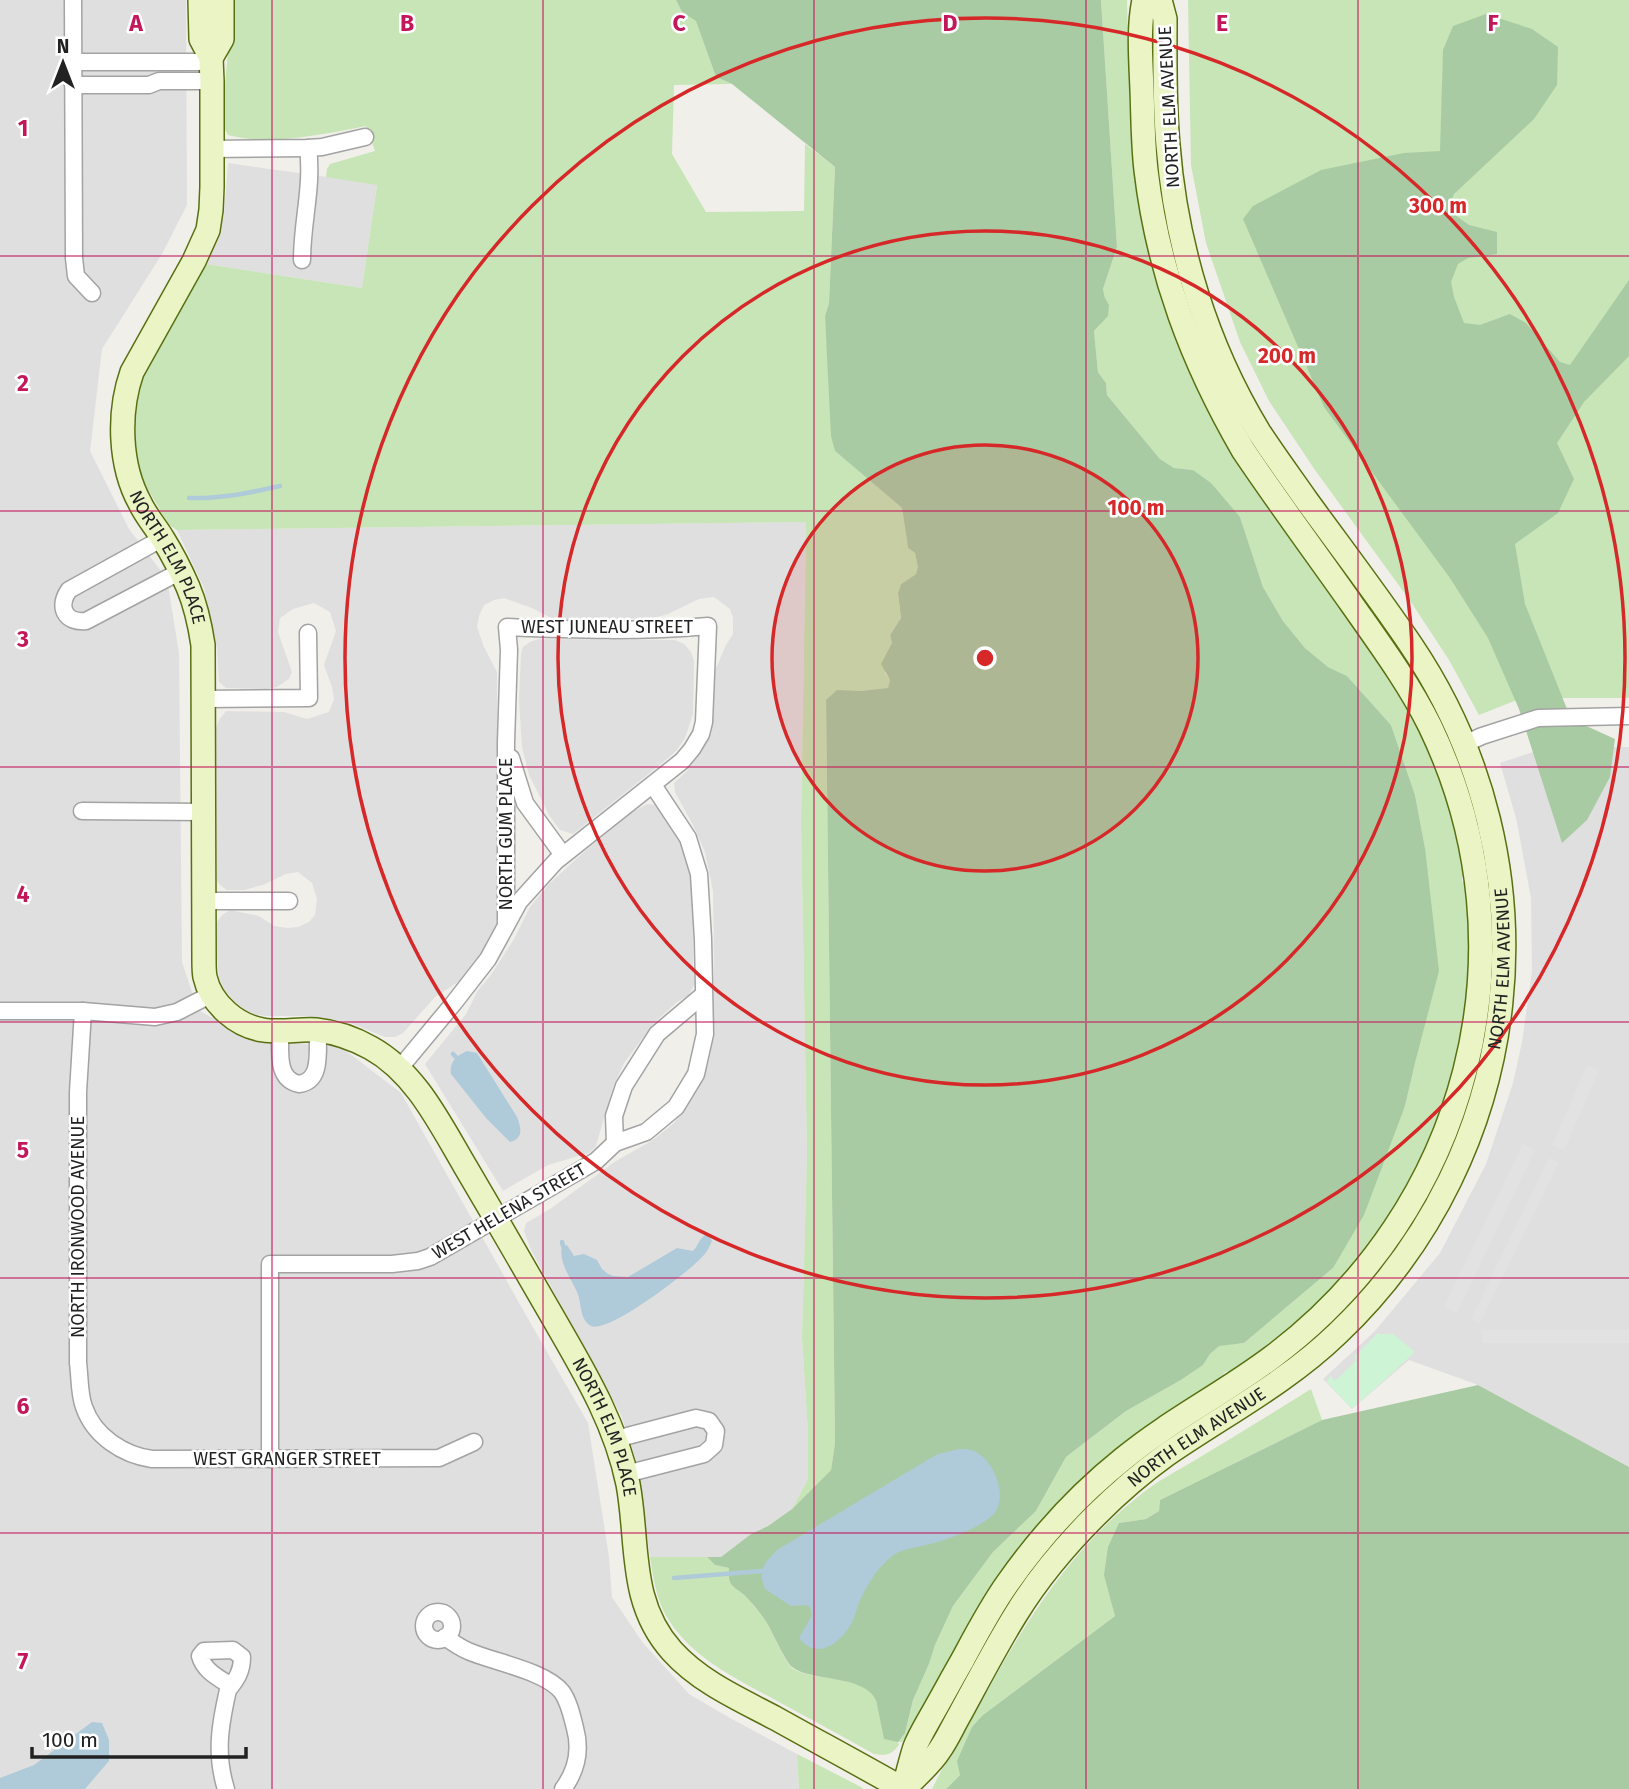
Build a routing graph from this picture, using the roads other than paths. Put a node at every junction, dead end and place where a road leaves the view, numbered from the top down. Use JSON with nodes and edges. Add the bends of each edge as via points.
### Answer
{"nodes":[{"id":1,"x":73,"y":0,"type":"edge"},
{"id":2,"x":200,"y":0,"type":"edge"},
{"id":3,"x":222,"y":0,"type":"edge"},
{"id":4,"x":1143,"y":0,"type":"edge"},
{"id":5,"x":1160,"y":0,"type":"edge"},
{"id":6,"x":73,"y":62,"type":"junction"},
{"id":7,"x":211,"y":67,"type":"junction"},
{"id":8,"x":73,"y":85,"type":"junction"},
{"id":9,"x":365,"y":137,"type":"dead end"},
{"id":10,"x":308,"y":148,"type":"junction"},
{"id":11,"x":212,"y":149,"type":"junction"},
{"id":12,"x":302,"y":260,"type":"dead end"},
{"id":13,"x":92,"y":293,"type":"dead end"},
{"id":14,"x":163,"y":538,"type":"junction"},
{"id":15,"x":181,"y":571,"type":"junction"},
{"id":16,"x":507,"y":627,"type":"joint"},
{"id":17,"x":308,"y":633,"type":"dead end"},
{"id":18,"x":204,"y":699,"type":"junction"},
{"id":19,"x":1629,"y":716,"type":"edge"},
{"id":20,"x":506,"y":742,"type":"junction"},
{"id":21,"x":1464,"y":744,"type":"junction"},
{"id":22,"x":1442,"y":753,"type":"junction"},
{"id":23,"x":653,"y":785,"type":"junction"},
{"id":24,"x":82,"y":811,"type":"dead end"},
{"id":25,"x":204,"y":812,"type":"junction"},
{"id":26,"x":562,"y":855,"type":"junction"},
{"id":27,"x":204,"y":901,"type":"junction"},
{"id":28,"x":289,"y":901,"type":"dead end"},
{"id":29,"x":506,"y":926,"type":"junction"},
{"id":30,"x":212,"y":994,"type":"junction"},
{"id":31,"x":704,"y":995,"type":"junction"},
{"id":32,"x":0,"y":1011,"type":"edge"},
{"id":33,"x":82,"y":1011,"type":"junction"},
{"id":34,"x":280,"y":1030,"type":"junction"},
{"id":35,"x":318,"y":1030,"type":"junction"},
{"id":36,"x":1470,"y":1052,"type":"junction"},
{"id":37,"x":1493,"y":1058,"type":"junction"},
{"id":38,"x":399,"y":1069,"type":"junction"},
{"id":39,"x":615,"y":1143,"type":"junction"},
{"id":40,"x":496,"y":1219,"type":"junction"},
{"id":41,"x":1359,"y":1277,"type":"junction"},
{"id":42,"x":1377,"y":1293,"type":"junction"},
{"id":43,"x":103,"y":1436,"type":"joint"},
{"id":44,"x":616,"y":1439,"type":"junction"},
{"id":45,"x":474,"y":1442,"type":"dead end"},
{"id":46,"x":270,"y":1459,"type":"junction"},
{"id":47,"x":626,"y":1474,"type":"junction"},
{"id":48,"x":445,"y":1637,"type":"dead end"},
{"id":49,"x":231,"y":1686,"type":"dead end"},
{"id":50,"x":226,"y":1789,"type":"edge"},
{"id":51,"x":563,"y":1789,"type":"edge"},
{"id":52,"x":904,"y":1789,"type":"edge"}],
"edges":[{"from":1,"to":6,"type":"street"},
{"from":2,"to":7,"type":"main road","name":"NORTH ELM PLACE","via":[[201,39]]},
{"from":3,"to":7,"type":"main road","name":"NORTH ELM PLACE","via":[[222,39]]},
{"from":4,"to":22,"type":"main road","name":"NORTH ELM AVENUE","via":[[1146,168],[1161,253],[1186,337],[1243,450],[1391,659]]},
{"from":5,"to":21,"type":"main road","name":"NORTH ELM AVENUE","via":[[1165,19],[1168,143],[1179,228],[1219,355],[1260,433],[1418,656]]},
{"from":6,"to":7,"type":"street"},
{"from":6,"to":8,"type":"street"},
{"from":7,"to":8,"type":"street","via":[[149,85]]},
{"from":7,"to":11,"type":"main road","name":"NORTH ELM PLACE"},
{"from":8,"to":13,"type":"street","via":[[74,258],[76,276]]},
{"from":9,"to":10,"type":"street"},
{"from":10,"to":11,"type":"street"},
{"from":10,"to":12,"type":"street","via":[[310,186]]},
{"from":11,"to":14,"type":"main road","name":"NORTH ELM PLACE","via":[[208,230],[140,354],[123,411],[128,471],[139,502]]},
{"from":14,"to":15,"type":"main road","name":"NORTH ELM PLACE"},
{"from":14,"to":15,"type":"street","via":[[69,590],[65,612],[76,621],[86,621]]},
{"from":15,"to":18,"type":"main road","name":"NORTH ELM PLACE","via":[[200,626]]},
{"from":16,"to":20,"type":"street","name":"NORTH GUM PLACE"},
{"from":16,"to":23,"type":"street","name":"WEST JUNEAU STREET","via":[[708,626],[701,734],[681,761]]},
{"from":17,"to":18,"type":"street","via":[[309,698]]},
{"from":18,"to":25,"type":"main road","name":"NORTH ELM PLACE"},
{"from":19,"to":21,"type":"street","via":[[1538,718]]},
{"from":20,"to":26,"type":"street","name":"NORTH GUM PLACE","via":[[525,803]]},
{"from":20,"to":29,"type":"street","name":"NORTH GUM PLACE"},
{"from":21,"to":22,"type":"main road"},
{"from":21,"to":37,"type":"main road","name":"NORTH ELM AVENUE","via":[[1490,825],[1502,902],[1504,968]]},
{"from":22,"to":36,"type":"main road","name":"NORTH ELM AVENUE","via":[[1462,809],[1478,893],[1480,976]]},
{"from":23,"to":26,"type":"street"},
{"from":23,"to":31,"type":"street","name":"WEST HELENA STREET","via":[[688,838],[699,874]]},
{"from":24,"to":25,"type":"street"},
{"from":25,"to":27,"type":"main road","name":"NORTH ELM PLACE"},
{"from":26,"to":29,"type":"street","via":[[519,902]]},
{"from":27,"to":28,"type":"street"},
{"from":27,"to":30,"type":"main road","name":"NORTH ELM PLACE","via":[[205,976]]},
{"from":29,"to":38,"type":"street","via":[[488,959]]},
{"from":30,"to":33,"type":"street","via":[[177,1012],[155,1017]]},
{"from":30,"to":34,"type":"main road","name":"NORTH ELM PLACE","via":[[241,1022]]},
{"from":31,"to":39,"type":"street","via":[[657,1034],[624,1086],[614,1116]]},
{"from":31,"to":39,"type":"street","name":"WEST HELENA STREET","via":[[705,1034],[696,1074],[676,1107],[646,1132]]},
{"from":32,"to":33,"type":"street"},
{"from":33,"to":43,"type":"street","name":"NORTH IRONWOOD AVENUE","via":[[78,1363],[84,1408]]},
{"from":34,"to":35,"type":"main road","name":"NORTH ELM PLACE"},
{"from":34,"to":35,"type":"street","via":[[282,1070],[287,1079],[299,1084],[310,1081],[316,1072]]},
{"from":35,"to":38,"type":"main road","name":"NORTH ELM PLACE","via":[[373,1048]]},
{"from":36,"to":37,"type":"main road"},
{"from":36,"to":41,"type":"main road","name":"NORTH ELM AVENUE","via":[[1429,1171],[1390,1237]]},
{"from":37,"to":42,"type":"main road","name":"NORTH ELM AVENUE","via":[[1476,1120],[1449,1182],[1413,1246]]},
{"from":38,"to":40,"type":"main road","name":"NORTH ELM PLACE","via":[[435,1114]]},
{"from":39,"to":40,"type":"street","name":"WEST HELENA STREET","via":[[596,1161]]},
{"from":40,"to":44,"type":"main road","name":"NORTH ELM PLACE","via":[[588,1378]]},
{"from":40,"to":46,"type":"street","name":"WEST HELENA STREET","via":[[418,1261],[270,1264]]},
{"from":41,"to":42,"type":"main road"},
{"from":41,"to":52,"type":"main road","name":"NORTH ELM AVENUE","via":[[1314,1324],[1249,1374],[1124,1457],[1060,1516],[1006,1585],[983,1623],[916,1745]]},
{"from":42,"to":52,"type":"main road","name":"NORTH ELM AVENUE","via":[[1311,1358],[1163,1457],[1069,1543],[1016,1613],[937,1755]]},
{"from":43,"to":46,"type":"street","name":"WEST GRANGER STREET","via":[[123,1451],[143,1458]]},
{"from":44,"to":47,"type":"main road","name":"NORTH ELM PLACE"},
{"from":44,"to":47,"type":"street","via":[[696,1418],[709,1421],[716,1431],[714,1445],[704,1454]]},
{"from":45,"to":46,"type":"street","name":"WEST GRANGER STREET","via":[[439,1458]]},
{"from":47,"to":52,"type":"main road","name":"NORTH ELM PLACE","via":[[640,1587],[653,1624],[671,1650],[718,1687]]},
{"from":48,"to":51,"type":"street","via":[[469,1652],[542,1678],[564,1695],[578,1741],[578,1758]]},
{"from":49,"to":50,"type":"street","via":[[219,1747]]}]}
